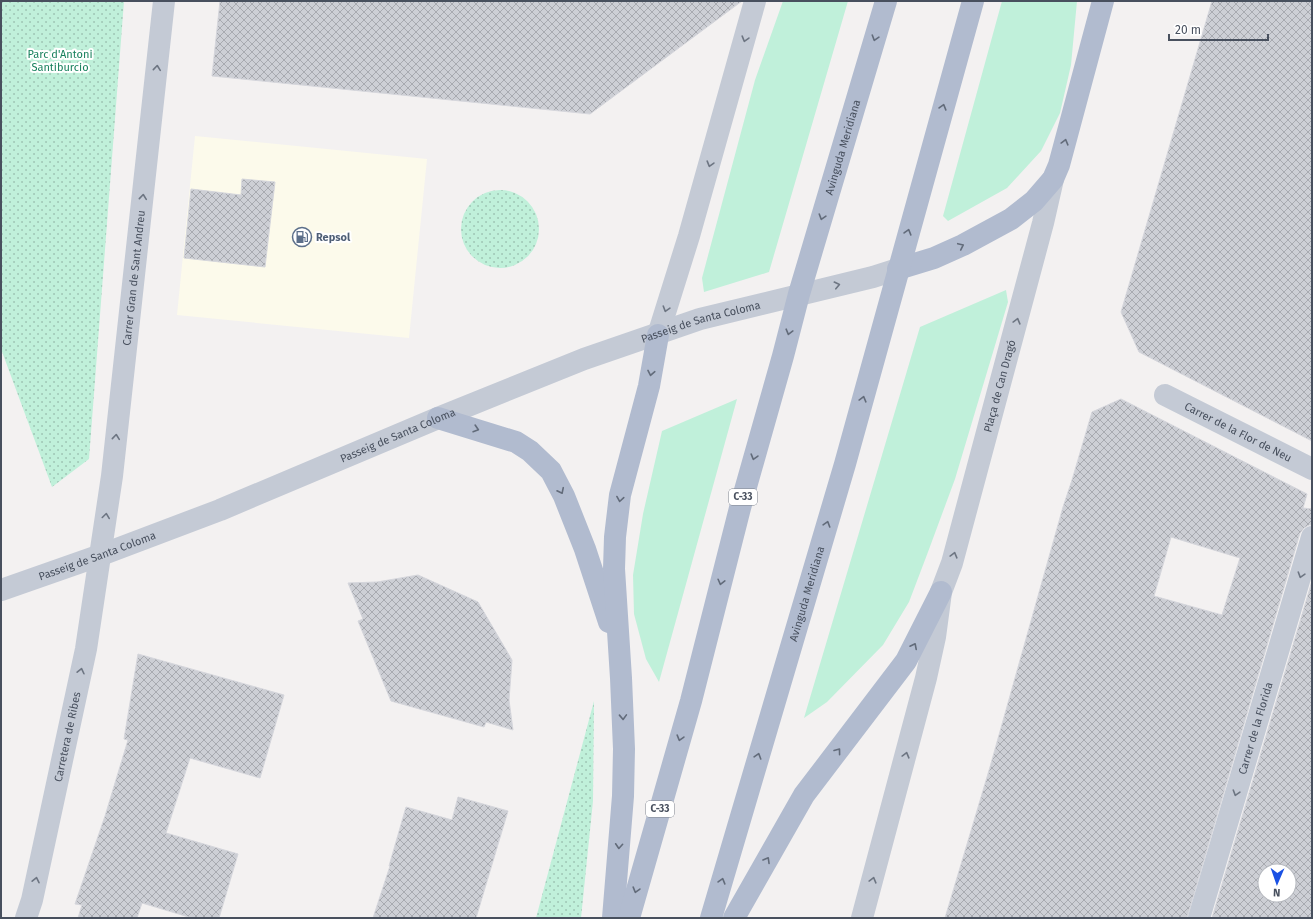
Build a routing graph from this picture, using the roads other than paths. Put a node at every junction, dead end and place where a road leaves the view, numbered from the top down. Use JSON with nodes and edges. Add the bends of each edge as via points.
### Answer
{"nodes":[{"id":1,"x":164,"y":1,"type":"edge"},
{"id":2,"x":755,"y":1,"type":"edge"},
{"id":3,"x":886,"y":1,"type":"edge"},
{"id":4,"x":973,"y":1,"type":"edge"},
{"id":5,"x":1087,"y":1,"type":"edge"},
{"id":6,"x":1103,"y":1,"type":"edge"},
{"id":7,"x":1088,"y":56,"type":"junction"},
{"id":8,"x":1053,"y":179,"type":"junction"},
{"id":9,"x":898,"y":269,"type":"junction"},
{"id":10,"x":799,"y":294,"type":"junction"},
{"id":11,"x":658,"y":335,"type":"junction"},
{"id":12,"x":1165,"y":395,"type":"dead end"},
{"id":13,"x":438,"y":418,"type":"junction"},
{"id":14,"x":1312,"y":468,"type":"edge"},
{"id":15,"x":1312,"y":537,"type":"edge"},
{"id":16,"x":101,"y":555,"type":"junction"},
{"id":17,"x":1,"y":590,"type":"edge"},
{"id":18,"x":941,"y":592,"type":"junction"},
{"id":19,"x":621,"y":678,"type":"junction"},
{"id":20,"x":26,"y":918,"type":"edge"},
{"id":21,"x":613,"y":918,"type":"edge"},
{"id":22,"x":628,"y":918,"type":"edge"},
{"id":23,"x":711,"y":918,"type":"edge"},
{"id":24,"x":734,"y":918,"type":"edge"},
{"id":25,"x":862,"y":918,"type":"edge"},
{"id":26,"x":1199,"y":918,"type":"edge"}],
"edges":[{"from":16,"to":1,"type":"street","name":"Carrer Gran de Sant Andreu","one_way":true,"via":[[112,476]]},
{"from":2,"to":11,"type":"street","one_way":true,"via":[[689,236]]},
{"from":3,"to":10,"type":"main road","name":"Avinguda Meridiana","one_way":true},
{"from":9,"to":4,"type":"main road","name":"Avinguda Meridiana","one_way":true},
{"from":5,"to":7,"type":"main road"},
{"from":6,"to":7,"type":"main road","name":"Plaça de Can Dragó"},
{"from":8,"to":7,"type":"main road","name":"Plaça de Can Dragó","one_way":true},
{"from":9,"to":8,"type":"main road","name":"Plaça de Can Dragó","one_way":true,"via":[[949,252],[1000,225],[1034,201]]},
{"from":18,"to":8,"type":"street","name":"Plaça de Can Dragó","one_way":true,"via":[[954,555]]},
{"from":10,"to":9,"type":"street","one_way":true},
{"from":23,"to":9,"type":"main road","name":"Avinguda Meridiana","one_way":true,"via":[[845,464]]},
{"from":10,"to":11,"type":"street","name":"Passeig de Santa Coloma","via":[[700,319]]},
{"from":10,"to":22,"type":"main road","name":"Avinguda Meridiana","number":"C-33","one_way":true,"via":[[740,508],[691,701]]},
{"from":11,"to":13,"type":"street","name":"Passeig de Santa Coloma","via":[[573,364]]},
{"from":11,"to":19,"type":"main road","one_way":true,"via":[[649,386],[620,495],[614,537]]},
{"from":12,"to":14,"type":"street","name":"Carrer de la Flor de Neu"},
{"from":13,"to":16,"type":"street","name":"Passeig de Santa Coloma","via":[[220,510]]},
{"from":13,"to":19,"type":"main road","one_way":true,"via":[[516,442],[530,451],[551,471],[585,549],[608,617]]},
{"from":15,"to":26,"type":"street","name":"Carrer de la Florida","one_way":true},
{"from":16,"to":17,"type":"street","name":"Passeig de Santa Coloma"},
{"from":20,"to":16,"type":"street","name":"Carretera de Ribes","one_way":true,"via":[[86,649]]},
{"from":24,"to":18,"type":"main road","one_way":true,"via":[[804,795],[906,661]]},
{"from":25,"to":18,"type":"street","one_way":true,"via":[[926,678]]},
{"from":19,"to":21,"type":"main road","one_way":true,"via":[[623,796]]}]}
